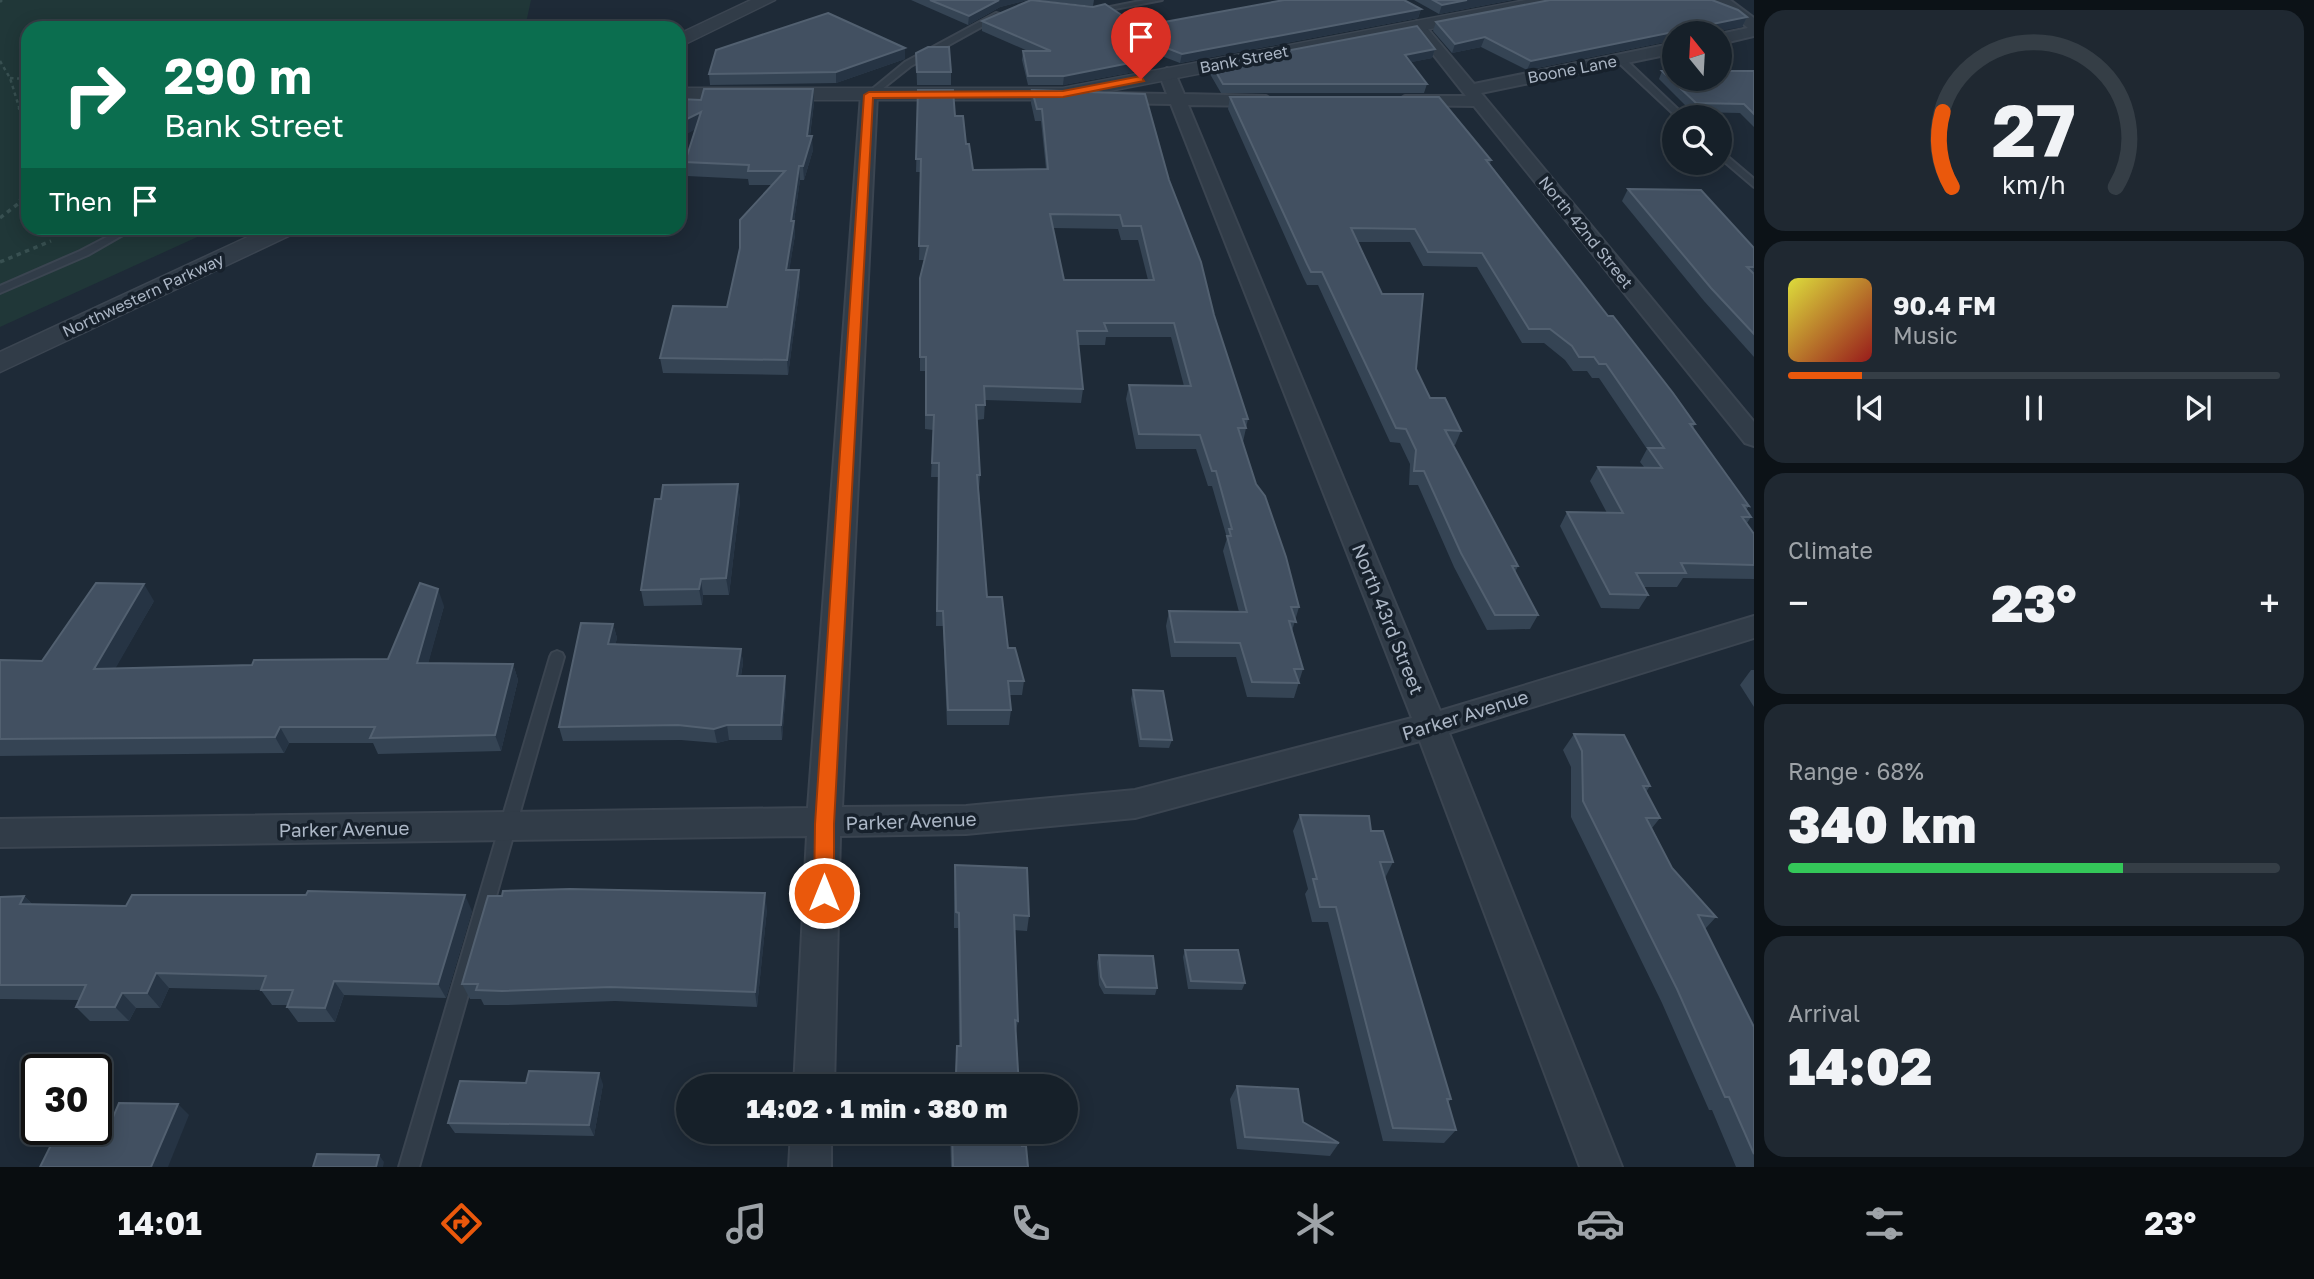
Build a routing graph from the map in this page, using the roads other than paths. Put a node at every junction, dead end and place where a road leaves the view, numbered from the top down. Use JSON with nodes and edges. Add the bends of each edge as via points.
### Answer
{"nodes":[{"id":1,"x":766,"y":0,"type":"edge"},
{"id":2,"x":1158,"y":0,"type":"edge"},
{"id":3,"x":1554,"y":0,"type":"edge"},
{"id":4,"x":1721,"y":0,"type":"edge"},
{"id":5,"x":1013,"y":10,"type":"edge"},
{"id":6,"x":1080,"y":10,"type":"edge"},
{"id":7,"x":1418,"y":18,"type":"junction"},
{"id":8,"x":1754,"y":25,"type":"edge"},
{"id":9,"x":1754,"y":32,"type":"edge"},
{"id":10,"x":1732,"y":37,"type":"edge"},
{"id":11,"x":686,"y":38,"type":"edge"},
{"id":12,"x":1662,"y":51,"type":"edge"},
{"id":13,"x":1621,"y":60,"type":"junction"},
{"id":14,"x":1167,"y":74,"type":"junction"},
{"id":15,"x":686,"y":94,"type":"edge"},
{"id":16,"x":1063,"y":94,"type":"junction"},
{"id":17,"x":869,"y":95,"type":"junction"},
{"id":18,"x":1475,"y":96,"type":"junction"},
{"id":19,"x":1180,"y":101,"type":"junction"},
{"id":20,"x":1289,"y":101,"type":"edge"},
{"id":21,"x":1384,"y":101,"type":"edge"},
{"id":22,"x":1669,"y":105,"type":"edge"},
{"id":23,"x":1732,"y":164,"type":"edge"},
{"id":24,"x":1754,"y":184,"type":"edge"},
{"id":25,"x":117,"y":235,"type":"edge"},
{"id":26,"x":271,"y":235,"type":"edge"},
{"id":27,"x":0,"y":290,"type":"edge"},
{"id":28,"x":0,"y":363,"type":"edge"},
{"id":29,"x":1754,"y":438,"type":"edge"},
{"id":30,"x":1754,"y":627,"type":"edge"},
{"id":31,"x":557,"y":657,"type":"dead end"},
{"id":32,"x":1431,"y":726,"type":"junction"},
{"id":33,"x":824,"y":824,"type":"junction"},
{"id":34,"x":507,"y":827,"type":"junction"},
{"id":35,"x":0,"y":833,"type":"edge"},
{"id":36,"x":814,"y":1074,"type":"edge"},
{"id":37,"x":811,"y":1144,"type":"edge"},
{"id":38,"x":409,"y":1167,"type":"edge"},
{"id":39,"x":810,"y":1167,"type":"edge"},
{"id":40,"x":1601,"y":1167,"type":"edge"}],
"edges":[{"from":1,"to":11,"type":"street"},
{"from":2,"to":6,"type":"lane"},
{"from":3,"to":7,"type":"street","name":"Bank Street","via":[[1440,21]]},
{"from":4,"to":8,"type":"street"},
{"from":5,"to":17,"type":"lane","via":[[908,64]]},
{"from":7,"to":14,"type":"street","name":"Bank Street"},
{"from":7,"to":18,"type":"street","name":"North 42nd Street"},
{"from":9,"to":10,"type":"street"},
{"from":12,"to":13,"type":"street","name":"Boone Lane"},
{"from":13,"to":18,"type":"street","name":"Boone Lane"},
{"from":13,"to":22,"type":"lane"},
{"from":14,"to":16,"type":"street","name":"Bank Street"},
{"from":14,"to":19,"type":"street","name":"North 43rd Street"},
{"from":15,"to":17,"type":"street","name":"Bank Street"},
{"from":16,"to":17,"type":"street","name":"Bank Street"},
{"from":16,"to":19,"type":"street"},
{"from":17,"to":33,"type":"street"},
{"from":18,"to":21,"type":"street","name":"Boone Lane"},
{"from":18,"to":29,"type":"street","name":"North 42nd Street"},
{"from":19,"to":20,"type":"street"},
{"from":19,"to":32,"type":"street","name":"North 43rd Street"},
{"from":23,"to":24,"type":"lane"},
{"from":25,"to":27,"type":"lane"},
{"from":26,"to":28,"type":"street","name":"Northwestern Parkway"},
{"from":30,"to":32,"type":"street","name":"Parker Avenue"},
{"from":31,"to":34,"type":"lane"},
{"from":32,"to":33,"type":"street","name":"Parker Avenue","via":[[1135,804],[966,820]]},
{"from":32,"to":40,"type":"street","name":"North 43rd Street"},
{"from":33,"to":34,"type":"street","name":"Parker Avenue"},
{"from":33,"to":36,"type":"street"},
{"from":34,"to":35,"type":"street","name":"Parker Avenue"},
{"from":34,"to":38,"type":"lane"},
{"from":37,"to":39,"type":"street"}]}
